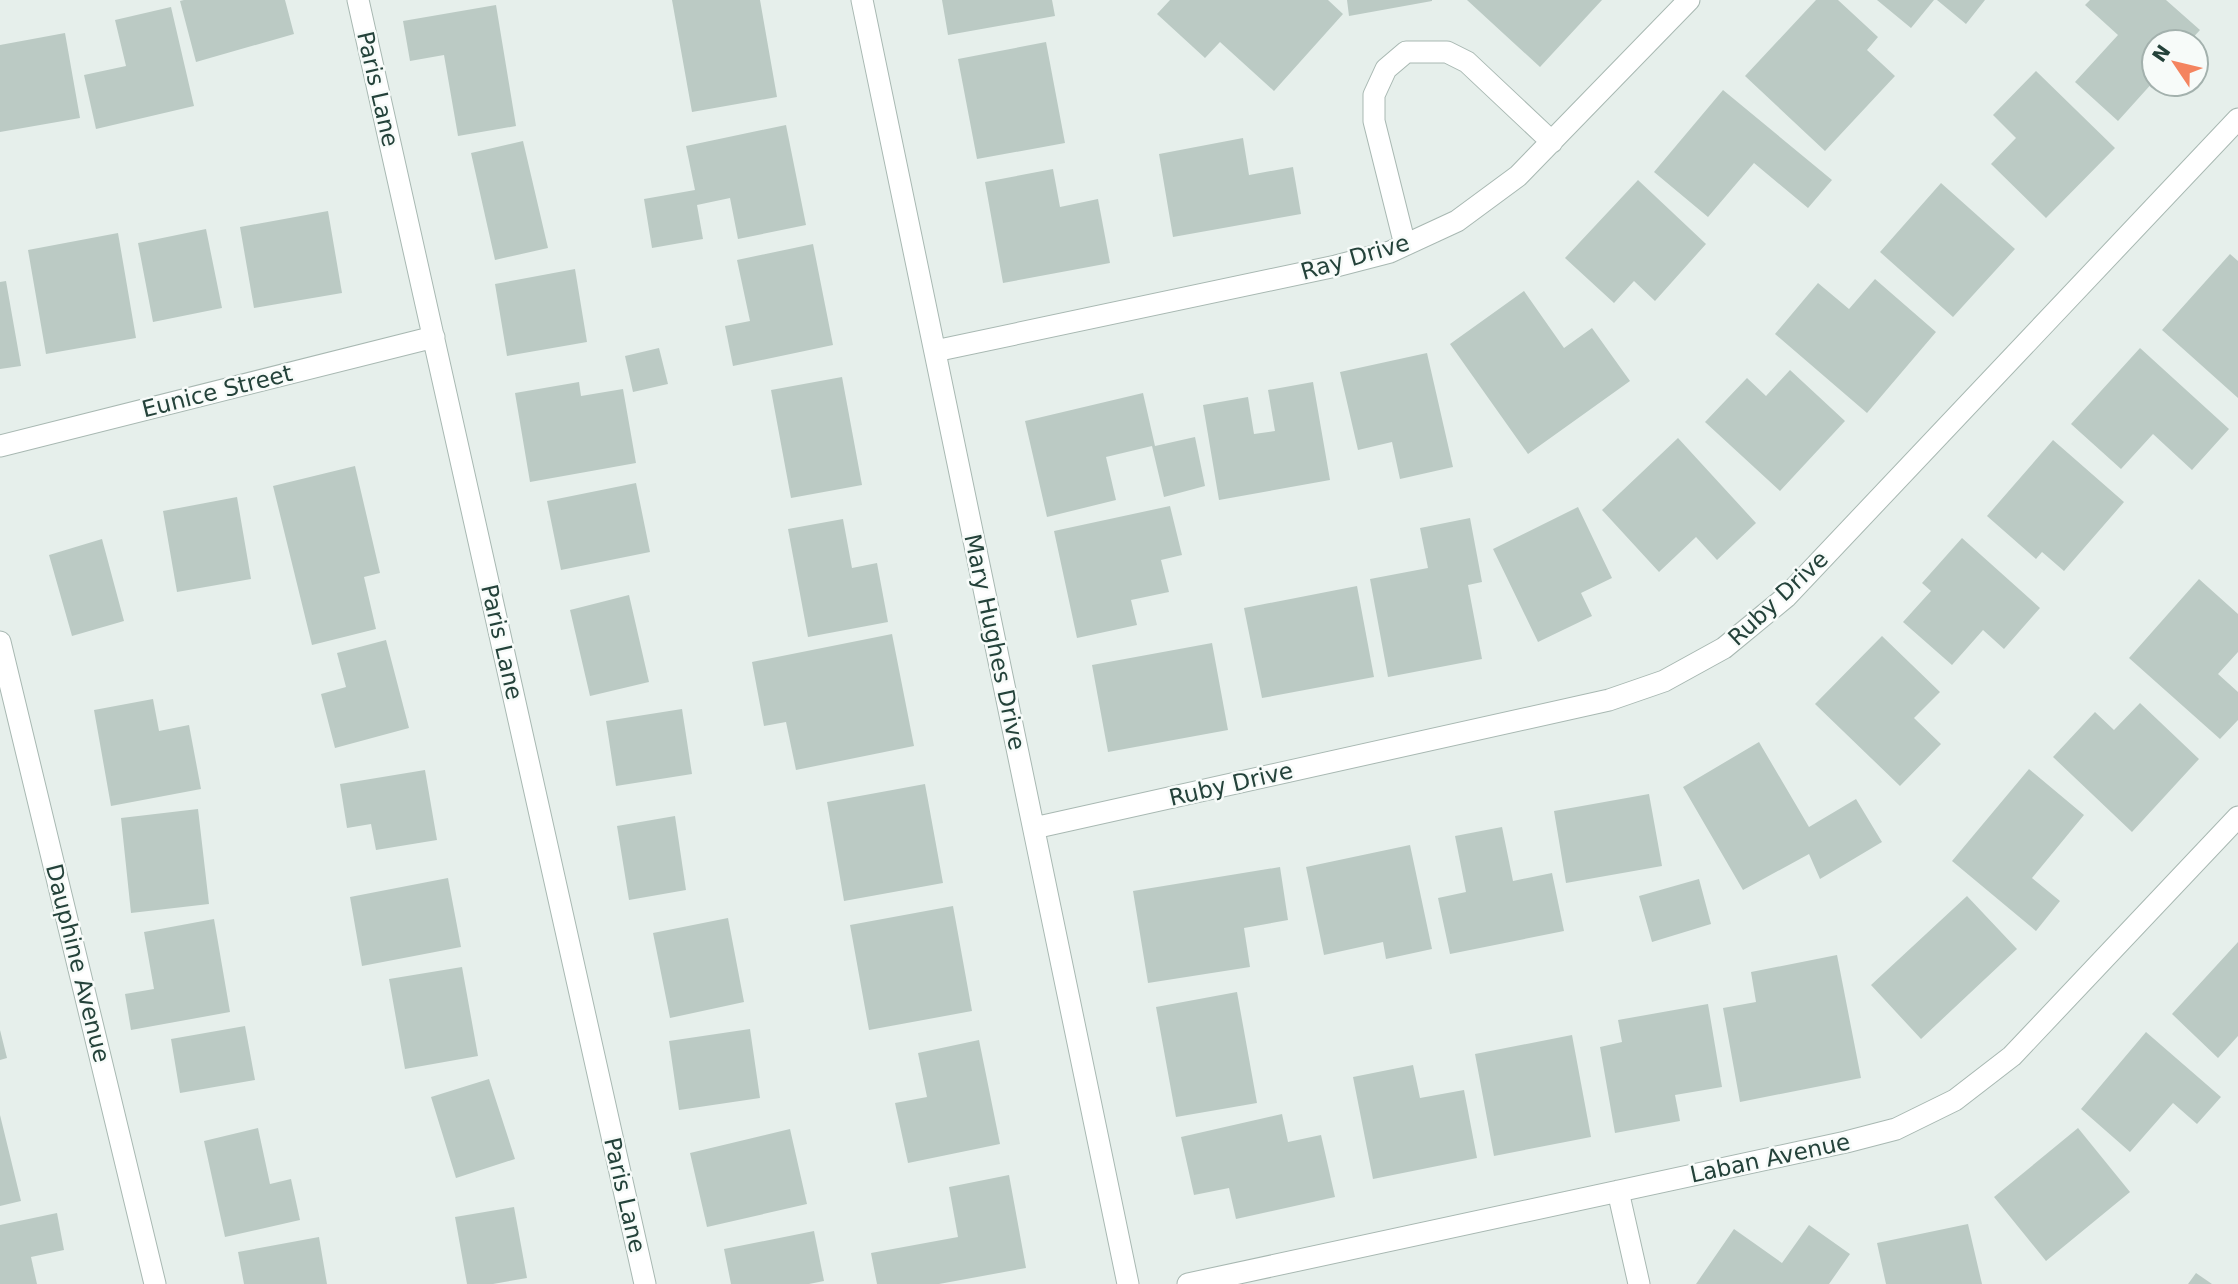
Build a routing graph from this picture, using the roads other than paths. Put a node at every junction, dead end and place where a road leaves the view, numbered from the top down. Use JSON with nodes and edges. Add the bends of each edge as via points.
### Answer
{"nodes":[{"id":1,"x":358,"y":0,"type":"edge"},
{"id":2,"x":862,"y":0,"type":"edge"},
{"id":3,"x":1689,"y":0,"type":"edge"},
{"id":4,"x":2238,"y":119,"type":"edge"},
{"id":5,"x":1552,"y":142,"type":"junction"},
{"id":6,"x":1405,"y":245,"type":"junction"},
{"id":7,"x":434,"y":337,"type":"junction"},
{"id":8,"x":935,"y":351,"type":"junction"},
{"id":9,"x":0,"y":446,"type":"edge"},
{"id":10,"x":0,"y":642,"type":"edge"},
{"id":11,"x":2238,"y":817,"type":"edge"},
{"id":12,"x":1034,"y":828,"type":"junction"},
{"id":13,"x":1618,"y":1191,"type":"junction"},
{"id":14,"x":155,"y":1284,"type":"edge"},
{"id":15,"x":645,"y":1284,"type":"edge"},
{"id":16,"x":1128,"y":1284,"type":"edge"},
{"id":17,"x":1188,"y":1284,"type":"edge"},
{"id":18,"x":1639,"y":1284,"type":"edge"}],
"edges":[{"from":1,"to":7,"type":"street","name":"Paris Lane"},
{"from":2,"to":8,"type":"street","name":"Mary Hughes Drive"},
{"from":3,"to":5,"type":"street","name":"Ray Drive"},
{"from":4,"to":12,"type":"street","name":"Ruby Drive","via":[[1786,597],[1724,648],[1664,681],[1609,700]]},
{"from":5,"to":6,"type":"street","name":"Ray Drive","via":[[1518,176],[1457,221]]},
{"from":5,"to":6,"type":"street","via":[[1467,62],[1447,52],[1406,52],[1386,69],[1374,95],[1374,121]]},
{"from":6,"to":8,"type":"street","name":"Ray Drive","via":[[1336,267]]},
{"from":7,"to":9,"type":"street","name":"Eunice Street"},
{"from":7,"to":15,"type":"street","name":"Paris Lane"},
{"from":8,"to":12,"type":"street","name":"Mary Hughes Drive"},
{"from":10,"to":14,"type":"street","name":"Dauphine Avenue"},
{"from":11,"to":13,"type":"street","name":"Laban Avenue","via":[[2012,1056],[1955,1100],[1895,1129]]},
{"from":12,"to":16,"type":"street","name":"Mary Hughes Drive"},
{"from":13,"to":17,"type":"street","name":"Laban Avenue"},
{"from":13,"to":18,"type":"street"}]}
